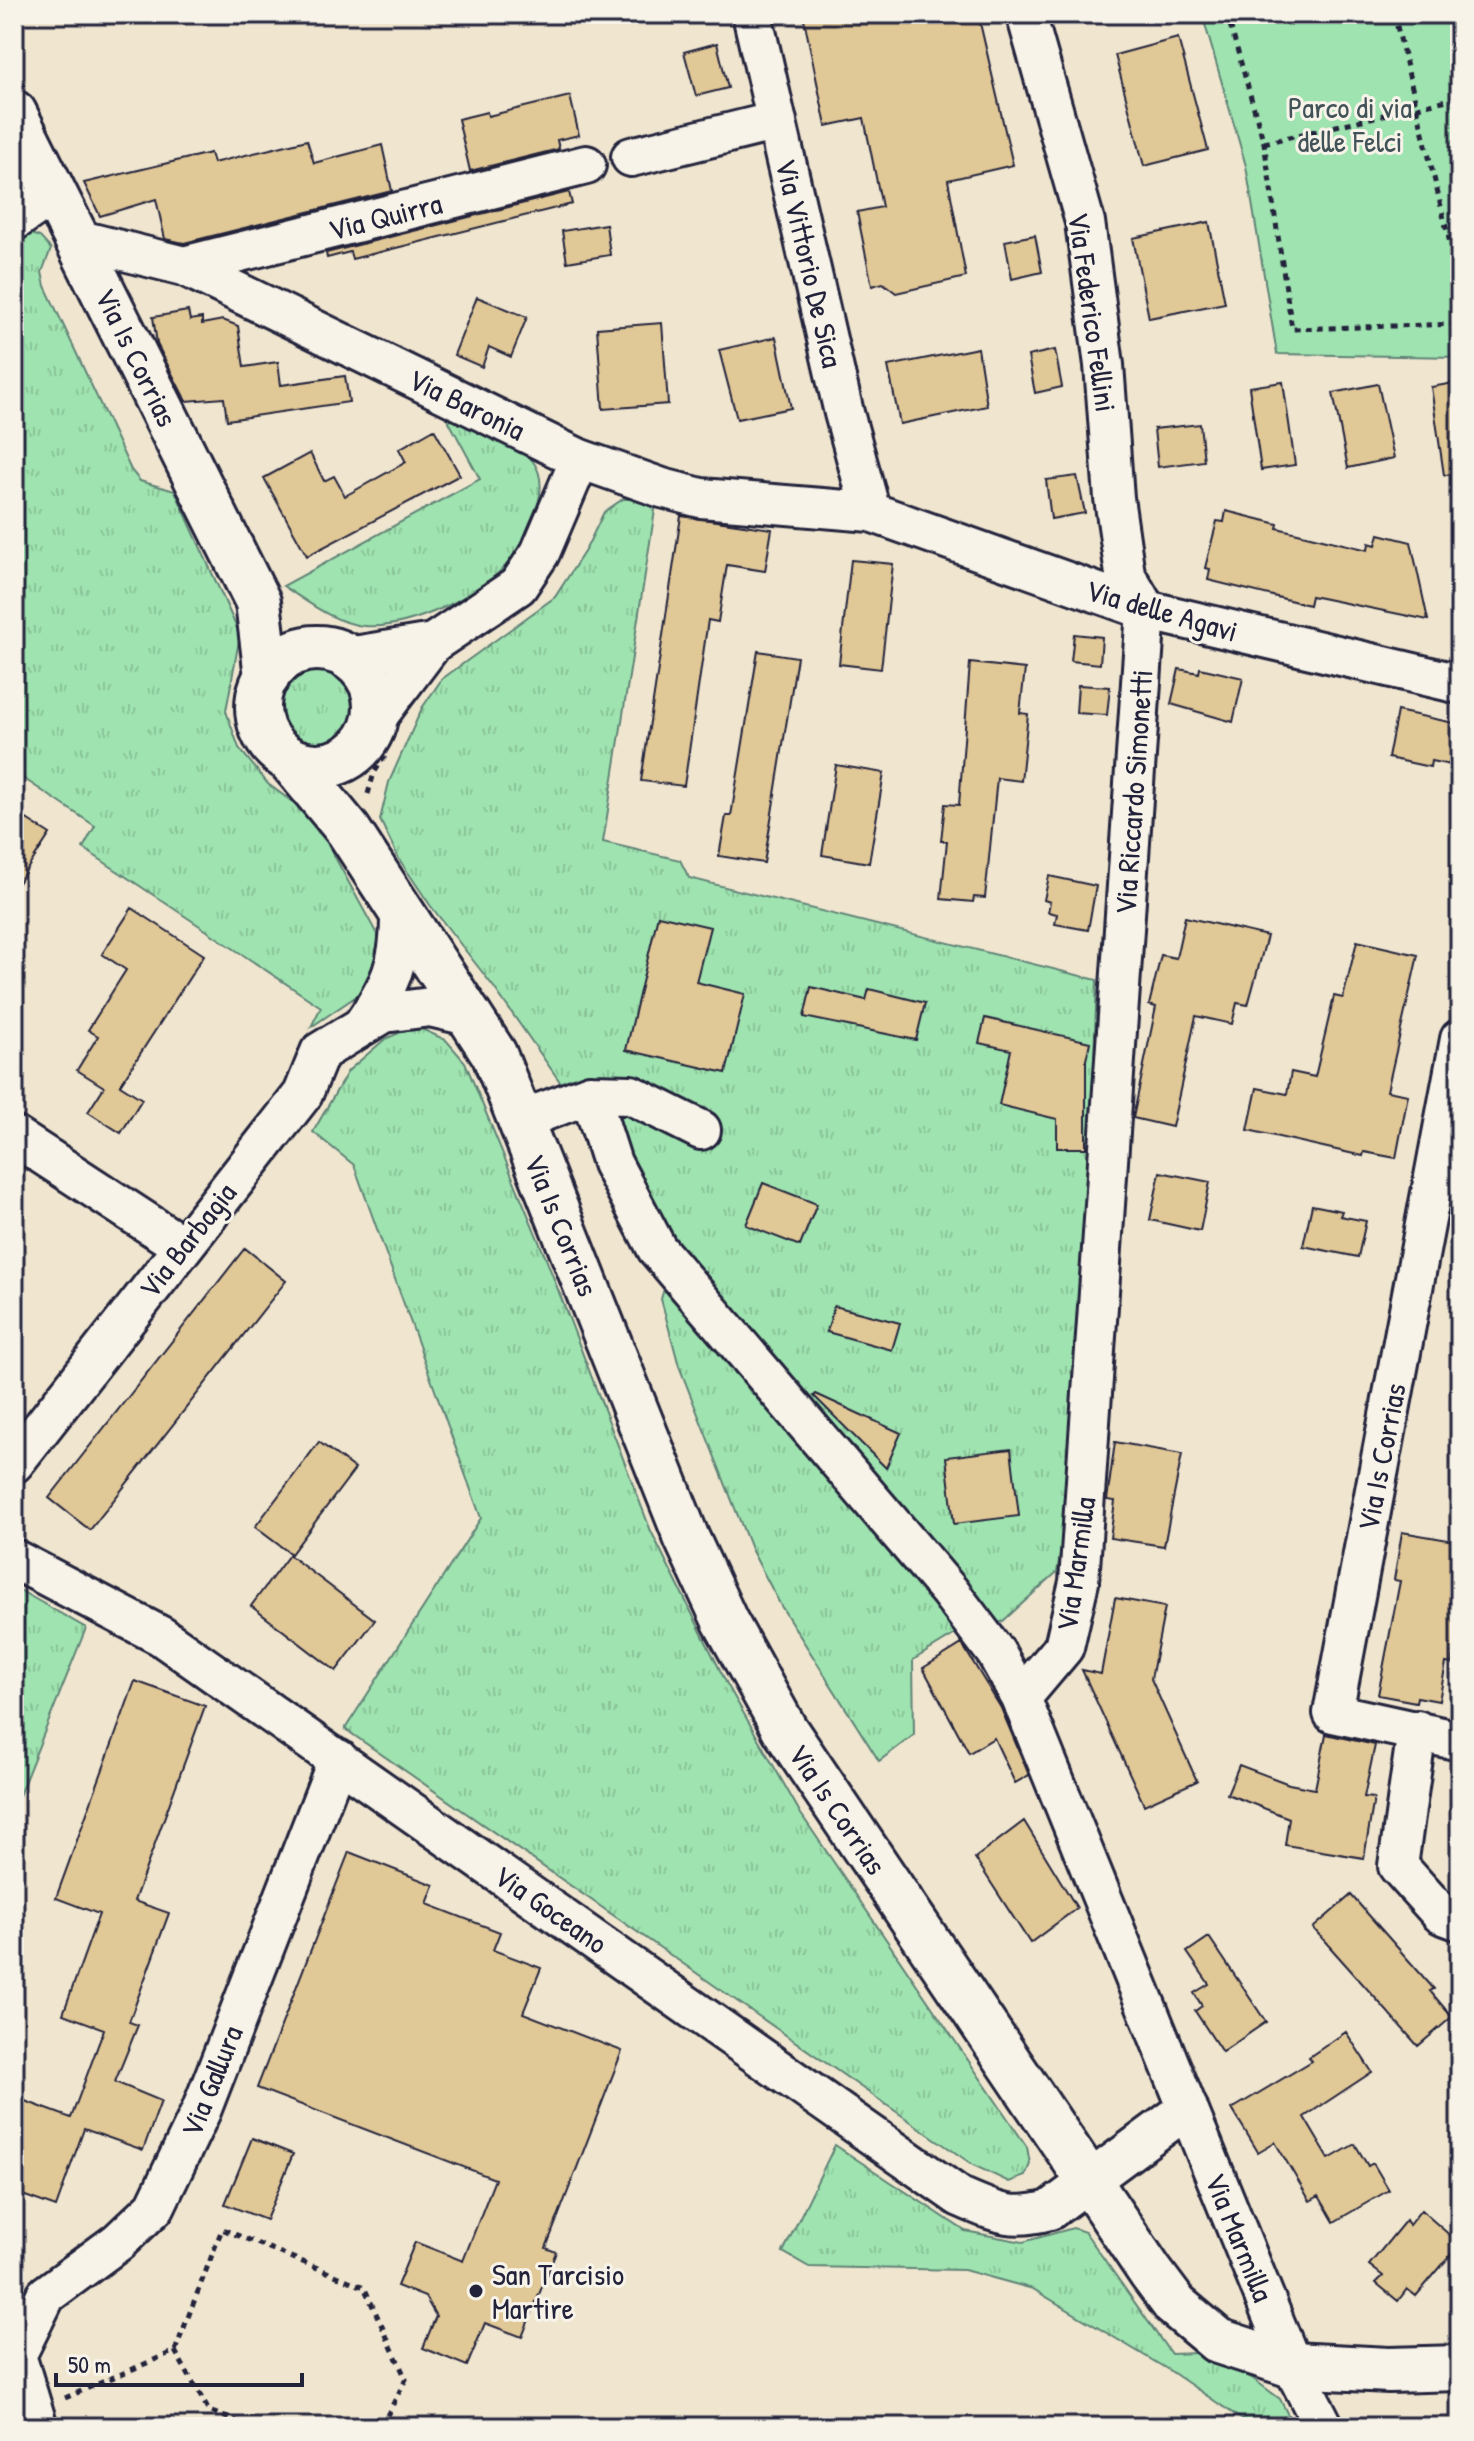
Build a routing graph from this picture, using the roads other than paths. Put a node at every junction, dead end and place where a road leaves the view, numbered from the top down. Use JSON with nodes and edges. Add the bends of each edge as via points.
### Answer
{"nodes":[{"id":1,"x":752,"y":14,"type":"edge"},
{"id":2,"x":1026,"y":14,"type":"edge"},
{"id":3,"x":14,"y":113,"type":"edge"},
{"id":4,"x":777,"y":121,"type":"junction"},
{"id":5,"x":631,"y":157,"type":"dead end"},
{"id":6,"x":586,"y":165,"type":"dead end"},
{"id":7,"x":56,"y":192,"type":"junction"},
{"id":8,"x":14,"y":221,"type":"edge"},
{"id":9,"x":80,"y":240,"type":"junction"},
{"id":10,"x":184,"y":266,"type":"junction"},
{"id":11,"x":580,"y":459,"type":"junction"},
{"id":12,"x":871,"y":512,"type":"junction"},
{"id":13,"x":258,"y":602,"type":"junction"},
{"id":14,"x":1146,"y":610,"type":"junction"},
{"id":15,"x":433,"y":643,"type":"junction"},
{"id":16,"x":336,"y":652,"type":"junction"},
{"id":17,"x":267,"y":677,"type":"junction"},
{"id":18,"x":1460,"y":684,"type":"edge"},
{"id":19,"x":375,"y":737,"type":"junction"},
{"id":20,"x":289,"y":759,"type":"junction"},
{"id":21,"x":358,"y":820,"type":"junction"},
{"id":22,"x":400,"y":913,"type":"junction"},
{"id":23,"x":1121,"y":973,"type":"joint"},
{"id":24,"x":473,"y":1017,"type":"junction"},
{"id":25,"x":362,"y":1026,"type":"junction"},
{"id":26,"x":1460,"y":1039,"type":"edge"},
{"id":27,"x":590,"y":1094,"type":"junction"},
{"id":28,"x":521,"y":1120,"type":"junction"},
{"id":29,"x":701,"y":1130,"type":"dead end"},
{"id":30,"x":14,"y":1136,"type":"edge"},
{"id":31,"x":181,"y":1245,"type":"junction"},
{"id":32,"x":14,"y":1463,"type":"edge"},
{"id":33,"x":14,"y":1559,"type":"edge"},
{"id":34,"x":1021,"y":1698,"type":"junction"},
{"id":35,"x":1417,"y":1730,"type":"junction"},
{"id":36,"x":1460,"y":1741,"type":"edge"},
{"id":37,"x":338,"y":1759,"type":"junction"},
{"id":38,"x":1460,"y":1921,"type":"edge"},
{"id":39,"x":1188,"y":2108,"type":"junction"},
{"id":40,"x":1086,"y":2180,"type":"junction"},
{"id":41,"x":15,"y":2358,"type":"edge"},
{"id":42,"x":1306,"y":2366,"type":"junction"},
{"id":43,"x":1460,"y":2368,"type":"edge"},
{"id":44,"x":36,"y":2419,"type":"edge"},
{"id":45,"x":1324,"y":2427,"type":"edge"}],
"edges":[{"from":1,"to":4,"type":"street","name":"Via Vittorio De Sica"},
{"from":2,"to":14,"type":"street","name":"Via Federico Fellini","via":[[1085,222],[1125,574]]},
{"from":3,"to":7,"type":"street","name":"Via Is Corrias"},
{"from":4,"to":5,"type":"street"},
{"from":4,"to":12,"type":"street","name":"Via Vittorio De Sica"},
{"from":6,"to":10,"type":"street","name":"Via Quirra"},
{"from":7,"to":8,"type":"street"},
{"from":7,"to":9,"type":"street","name":"Via Is Corrias"},
{"from":9,"to":10,"type":"street","name":"Via Baronia"},
{"from":9,"to":13,"type":"street","name":"Via Is Corrias"},
{"from":10,"to":11,"type":"street","name":"Via Baronia"},
{"from":11,"to":12,"type":"street","name":"Via Baronia","via":[[701,498]]},
{"from":11,"to":15,"type":"street","via":[[540,553],[518,586]]},
{"from":12,"to":14,"type":"street","name":"Via delle Agavi"},
{"from":13,"to":16,"type":"street","name":"Via Is Corrias"},
{"from":13,"to":17,"type":"street","name":"Via Is Corrias"},
{"from":14,"to":18,"type":"street","name":"Via delle Agavi"},
{"from":14,"to":23,"type":"street","name":"Via Riccardo Simonetti"},
{"from":15,"to":16,"type":"street"},
{"from":15,"to":19,"type":"street"},
{"from":16,"to":17,"type":"street","via":[[290,655]]},
{"from":16,"to":19,"type":"street","via":[[372,683]]},
{"from":17,"to":20,"type":"street","via":[[259,696],[259,717],[272,746]]},
{"from":19,"to":20,"type":"street","via":[[339,762],[319,766]]},
{"from":19,"to":21,"type":"street"},
{"from":20,"to":21,"type":"street","name":"Via Is Corrias"},
{"from":21,"to":22,"type":"street","name":"Via Is Corrias"},
{"from":22,"to":24,"type":"street","name":"Via Is Corrias"},
{"from":22,"to":25,"type":"street","via":[[399,956],[384,995]]},
{"from":23,"to":34,"type":"street","name":"Via Marmilla","via":[[1079,1582],[1064,1647]]},
{"from":24,"to":25,"type":"street","name":"Via Barbagia","via":[[430,1007],[403,1008]]},
{"from":24,"to":28,"type":"street","name":"Via Is Corrias"},
{"from":25,"to":31,"type":"street","name":"Via Barbagia","via":[[320,1052],[303,1094]]},
{"from":26,"to":35,"type":"street","name":"Via Is Corrias","via":[[1333,1713]]},
{"from":27,"to":28,"type":"street","name":"Via Is Corrias"},
{"from":27,"to":29,"type":"street","name":"Via Is Corrias","via":[[631,1095]]},
{"from":27,"to":34,"type":"street","via":[[612,1163],[657,1249],[949,1591],[996,1653]]},
{"from":28,"to":40,"type":"street","name":"Via Is Corrias","via":[[687,1539],[725,1621],[785,1730]]},
{"from":30,"to":31,"type":"street"},
{"from":31,"to":32,"type":"street","name":"Via Barbagia"},
{"from":33,"to":37,"type":"street","name":"Via Goceano","via":[[161,1636]]},
{"from":34,"to":39,"type":"street","name":"Via Marmilla"},
{"from":35,"to":36,"type":"street"},
{"from":35,"to":38,"type":"street","via":[[1398,1866],[1441,1914]]},
{"from":37,"to":40,"type":"street","name":"Via Goceano","via":[[960,2197],[1004,2216],[1026,2216],[1050,2210]]},
{"from":37,"to":41,"type":"street","name":"Via Gallura","via":[[201,2111],[155,2207],[46,2295]]},
{"from":39,"to":40,"type":"street"},
{"from":39,"to":42,"type":"street","name":"Via Marmilla"},
{"from":40,"to":42,"type":"street","name":"Via Is Corrias","via":[[1194,2324],[1218,2341]]},
{"from":41,"to":44,"type":"street","name":"Via Gallura"},
{"from":42,"to":43,"type":"street","name":"Via Is Corrias"},
{"from":42,"to":45,"type":"street","name":"Via Marmilla"}]}
